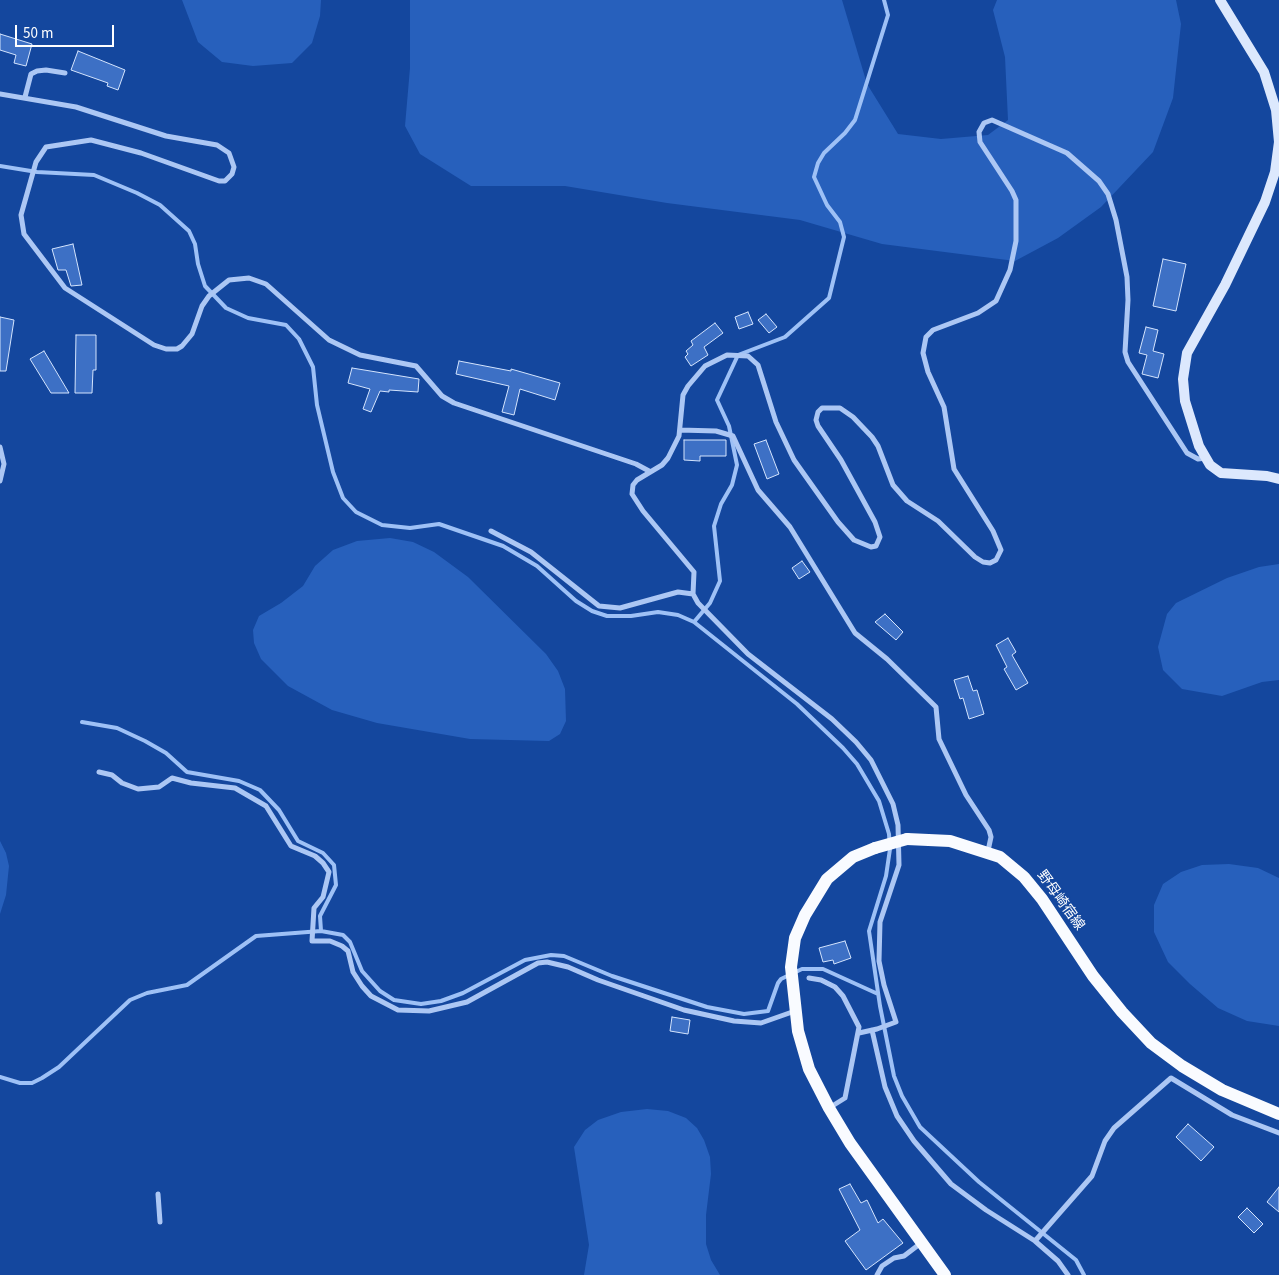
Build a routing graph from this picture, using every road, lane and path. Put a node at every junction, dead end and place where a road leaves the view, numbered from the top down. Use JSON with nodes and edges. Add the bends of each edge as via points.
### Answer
{"nodes":[{"id":1,"x":1220,"y":0,"type":"edge"},
{"id":2,"x":65,"y":74,"type":"dead end"},
{"id":3,"x":0,"y":94,"type":"edge"},
{"id":4,"x":25,"y":97,"type":"junction"},
{"id":5,"x":680,"y":430,"type":"junction"},
{"id":6,"x":0,"y":447,"type":"edge"},
{"id":7,"x":1206,"y":458,"type":"junction"},
{"id":8,"x":649,"y":471,"type":"junction"},
{"id":9,"x":1279,"y":479,"type":"edge"},
{"id":10,"x":0,"y":482,"type":"edge"},
{"id":11,"x":492,"y":531,"type":"dead end"},
{"id":12,"x":693,"y":594,"type":"junction"},
{"id":13,"x":99,"y":772,"type":"dead end"},
{"id":14,"x":988,"y":851,"type":"junction"},
{"id":15,"x":809,"y":978,"type":"dead end"},
{"id":16,"x":795,"y":1012,"type":"junction"},
{"id":17,"x":874,"y":1030,"type":"junction"},
{"id":18,"x":859,"y":1033,"type":"junction"},
{"id":19,"x":829,"y":1108,"type":"junction"},
{"id":20,"x":1279,"y":1114,"type":"edge"},
{"id":21,"x":1279,"y":1133,"type":"edge"},
{"id":22,"x":158,"y":1194,"type":"dead end"},
{"id":23,"x":160,"y":1222,"type":"dead end"},
{"id":24,"x":1034,"y":1241,"type":"junction"},
{"id":25,"x":922,"y":1242,"type":"junction"},
{"id":26,"x":877,"y":1275,"type":"edge"},
{"id":27,"x":945,"y":1275,"type":"edge"},
{"id":28,"x":1068,"y":1275,"type":"edge"}],
"edges":[{"from":1,"to":7,"type":"street","via":[[1264,72],[1276,110],[1279,142],[1266,202],[1187,352],[1183,379],[1185,401]]},
{"from":2,"to":4,"type":"street","via":[[46,70],[31,74]]},
{"from":3,"to":4,"type":"street"},
{"from":4,"to":8,"type":"street","via":[[76,107],[166,136],[216,145],[229,153],[234,167],[229,178],[219,181],[141,153],[91,140],[46,147],[35,166],[21,215],[24,234],[65,288],[154,345],[166,350],[182,346],[192,334],[209,296],[235,278],[257,280],[266,284],[329,340],[360,355],[416,366],[442,396],[454,403]]},
{"from":5,"to":7,"type":"street","via":[[683,396],[705,366],[727,355],[748,356],[758,365],[776,422],[794,460],[854,540],[871,547],[876,546],[880,537],[841,460],[818,426],[818,412],[827,407],[840,408],[872,437],[893,485],[907,501],[938,521],[975,558],[990,563],[996,560],[1001,550],[994,531],[954,469],[944,407],[923,353],[926,337],[933,330],[978,313],[996,301],[1010,270],[1016,241],[1016,200],[988,158],[979,137],[984,123],[992,120],[1067,153],[1099,181],[1108,194],[1127,277],[1125,352],[1128,362],[1187,453]]},
{"from":5,"to":8,"type":"street","via":[[668,458]]},
{"from":5,"to":14,"type":"street","via":[[725,432],[733,436],[758,490],[790,528],[855,632],[936,707],[938,739],[989,830]]},
{"from":6,"to":10,"type":"street","via":[[4,464]]},
{"from":7,"to":9,"type":"street","via":[[1221,473]]},
{"from":8,"to":12,"type":"street","via":[[633,484],[632,494],[694,572]]},
{"from":11,"to":12,"type":"street","via":[[531,552],[599,606],[620,608],[678,592]]},
{"from":12,"to":17,"type":"street","via":[[709,616],[748,654],[856,742],[871,760],[893,804],[898,825],[899,866],[880,922],[879,961],[896,1022]]},
{"from":13,"to":16,"type":"street","via":[[138,789],[159,787],[172,778],[235,788],[266,806],[292,846],[315,856],[329,872],[323,897],[314,908],[312,941],[330,941],[342,946],[348,951],[353,972],[362,986],[371,996],[398,1010],[430,1011],[467,1002],[538,963],[547,962],[684,1010],[734,1021],[762,1023]]},
{"from":14,"to":16,"type":"main road","name":"野母崎宿線","bridge":true,"via":[[950,840],[907,839],[853,857],[827,879],[805,914],[795,938],[791,967]]},
{"from":14,"to":20,"type":"main road","name":"野母崎宿線","via":[[1024,877],[1098,982],[1152,1043],[1222,1090]]},
{"from":15,"to":18,"type":"street","via":[[835,987],[849,1007]]},
{"from":16,"to":19,"type":"main road","name":"野母崎宿線","via":[[809,1069]]},
{"from":17,"to":18,"type":"street"},
{"from":17,"to":24,"type":"street","via":[[885,1087],[897,1116],[914,1141],[952,1184]]},
{"from":18,"to":19,"type":"street","via":[[845,1098]]},
{"from":19,"to":25,"type":"main road","name":"野母崎宿線","via":[[850,1143]]},
{"from":21,"to":24,"type":"street","via":[[1232,1115],[1171,1078],[1114,1128],[1105,1141],[1092,1176]]},
{"from":22,"to":23,"type":"street"},
{"from":24,"to":28,"type":"street","via":[[1058,1261]]},
{"from":25,"to":26,"type":"street","via":[[904,1256],[882,1266]]},
{"from":25,"to":27,"type":"main road","name":"野母崎宿線"}]}
